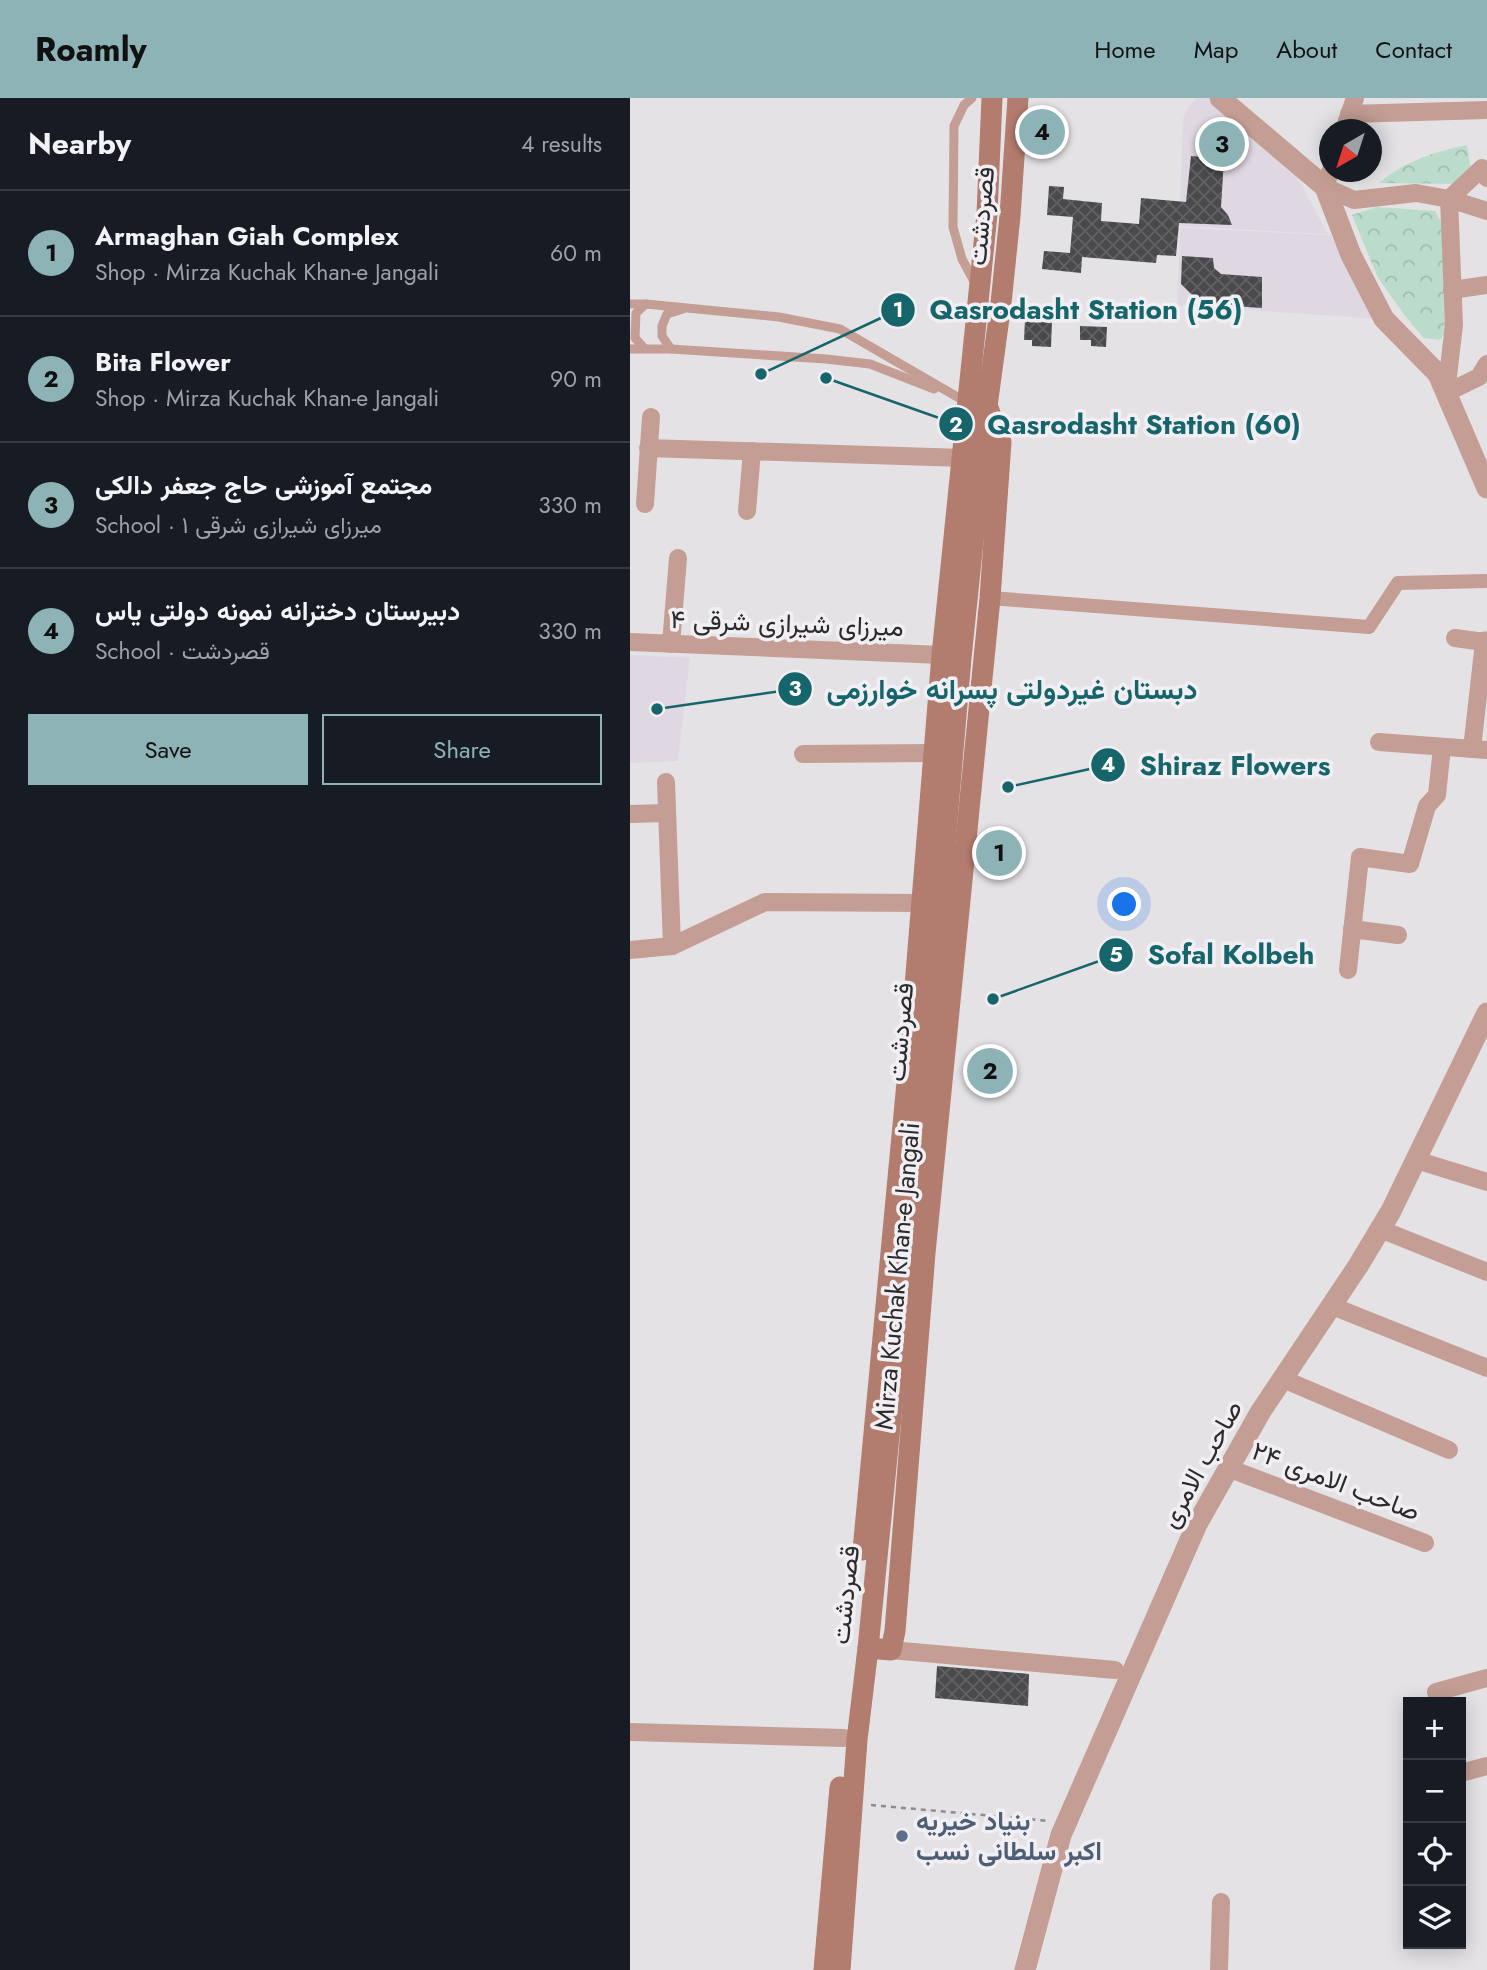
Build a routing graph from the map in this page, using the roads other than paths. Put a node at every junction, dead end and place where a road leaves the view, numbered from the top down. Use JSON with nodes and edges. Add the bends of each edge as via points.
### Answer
{"nodes":[{"id":1,"x":972,"y":98,"type":"edge"},
{"id":2,"x":992,"y":98,"type":"edge"},
{"id":3,"x":1018,"y":98,"type":"edge"},
{"id":4,"x":1220,"y":98,"type":"edge"},
{"id":5,"x":1487,"y":110,"type":"edge"},
{"id":6,"x":1349,"y":114,"type":"edge"},
{"id":7,"x":1485,"y":171,"type":"edge"},
{"id":8,"x":1319,"y":172,"type":"edge"},
{"id":9,"x":1329,"y":182,"type":"edge"},
{"id":10,"x":1332,"y":182,"type":"edge"},
{"id":11,"x":1449,"y":199,"type":"junction"},
{"id":12,"x":1487,"y":211,"type":"edge"},
{"id":13,"x":1487,"y":285,"type":"edge"},
{"id":14,"x":1452,"y":290,"type":"junction"},
{"id":15,"x":980,"y":292,"type":"junction"},
{"id":16,"x":630,"y":304,"type":"edge"},
{"id":17,"x":646,"y":304,"type":"junction"},
{"id":18,"x":684,"y":309,"type":"junction"},
{"id":19,"x":643,"y":348,"type":"junction"},
{"id":20,"x":630,"y":349,"type":"edge"},
{"id":21,"x":671,"y":349,"type":"junction"},
{"id":22,"x":1487,"y":364,"type":"edge"},
{"id":23,"x":1446,"y":393,"type":"junction"},
{"id":24,"x":977,"y":404,"type":"junction"},
{"id":25,"x":651,"y":417,"type":"dead end"},
{"id":26,"x":648,"y":448,"type":"junction"},
{"id":27,"x":752,"y":451,"type":"junction"},
{"id":28,"x":972,"y":459,"type":"junction"},
{"id":29,"x":1487,"y":488,"type":"edge"},
{"id":30,"x":645,"y":504,"type":"dead end"},
{"id":31,"x":747,"y":511,"type":"dead end"},
{"id":32,"x":678,"y":558,"type":"dead end"},
{"id":33,"x":1487,"y":581,"type":"edge"},
{"id":34,"x":989,"y":598,"type":"junction"},
{"id":35,"x":1455,"y":638,"type":"dead end"},
{"id":36,"x":630,"y":642,"type":"edge"},
{"id":37,"x":1485,"y":642,"type":"edge"},
{"id":38,"x":671,"y":644,"type":"junction"},
{"id":39,"x":952,"y":657,"type":"junction"},
{"id":40,"x":1379,"y":742,"type":"dead end"},
{"id":41,"x":1442,"y":747,"type":"junction"},
{"id":42,"x":1480,"y":750,"type":"edge"},
{"id":43,"x":803,"y":754,"type":"dead end"},
{"id":44,"x":942,"y":755,"type":"junction"},
{"id":45,"x":666,"y":782,"type":"dead end"},
{"id":46,"x":667,"y":813,"type":"junction"},
{"id":47,"x":630,"y":814,"type":"edge"},
{"id":48,"x":921,"y":903,"type":"junction"},
{"id":49,"x":1352,"y":929,"type":"junction"},
{"id":50,"x":1398,"y":935,"type":"dead end"},
{"id":51,"x":672,"y":946,"type":"junction"},
{"id":52,"x":630,"y":950,"type":"edge"},
{"id":53,"x":1348,"y":970,"type":"dead end"},
{"id":54,"x":1487,"y":1013,"type":"edge"},
{"id":55,"x":934,"y":1074,"type":"junction"},
{"id":56,"x":1416,"y":1160,"type":"junction"},
{"id":57,"x":1487,"y":1182,"type":"edge"},
{"id":58,"x":1380,"y":1229,"type":"junction"},
{"id":59,"x":1487,"y":1272,"type":"edge"},
{"id":60,"x":1332,"y":1306,"type":"junction"},
{"id":61,"x":1487,"y":1368,"type":"edge"},
{"id":62,"x":1283,"y":1378,"type":"junction"},
{"id":63,"x":1449,"y":1450,"type":"dead end"},
{"id":64,"x":1228,"y":1468,"type":"junction"},
{"id":65,"x":1425,"y":1543,"type":"dead end"},
{"id":66,"x":868,"y":1648,"type":"junction"},
{"id":67,"x":891,"y":1650,"type":"junction"},
{"id":68,"x":1115,"y":1671,"type":"dead end"},
{"id":69,"x":1487,"y":1678,"type":"edge"},
{"id":70,"x":1436,"y":1692,"type":"dead end"},
{"id":71,"x":630,"y":1732,"type":"edge"},
{"id":72,"x":844,"y":1738,"type":"junction"},
{"id":73,"x":1487,"y":1766,"type":"edge"},
{"id":74,"x":1466,"y":1772,"type":"edge"},
{"id":75,"x":1222,"y":1902,"type":"dead end"},
{"id":76,"x":824,"y":1970,"type":"edge"},
{"id":77,"x":840,"y":1970,"type":"edge"},
{"id":78,"x":1025,"y":1970,"type":"edge"},
{"id":79,"x":1219,"y":1970,"type":"edge"}],
"edges":[{"from":1,"to":15,"type":"lane","via":[[954,126],[953,227],[962,259]]},
{"from":2,"to":15,"type":"main road","name":"قصردشت"},
{"from":3,"to":24,"type":"main road","name":"قصردشت","via":[[1007,241]]},
{"from":4,"to":8,"type":"street"},
{"from":5,"to":6,"type":"street"},
{"from":7,"to":11,"type":"street"},
{"from":9,"to":23,"type":"street","via":[[1350,255],[1384,319],[1437,374]]},
{"from":10,"to":11,"type":"street","via":[[1354,200],[1416,193]]},
{"from":11,"to":12,"type":"street"},
{"from":11,"to":14,"type":"street"},
{"from":13,"to":14,"type":"street"},
{"from":14,"to":23,"type":"street","via":[[1454,325]]},
{"from":15,"to":24,"type":"main road","name":"قصردشت"},
{"from":16,"to":17,"type":"lane"},
{"from":17,"to":18,"type":"lane"},
{"from":17,"to":19,"type":"lane","via":[[636,313],[635,325],[635,338]]},
{"from":18,"to":21,"type":"lane","via":[[667,314],[662,326],[662,336]]},
{"from":18,"to":24,"type":"lane","via":[[779,317],[840,330]]},
{"from":19,"to":20,"type":"lane"},
{"from":19,"to":21,"type":"lane"},
{"from":21,"to":24,"type":"lane","via":[[870,364]]},
{"from":22,"to":23,"type":"street","via":[[1479,377]]},
{"from":23,"to":29,"type":"street"},
{"from":24,"to":28,"type":"main road","name":"قصردشت"},
{"from":24,"to":34,"type":"main road","name":"Mirza Kuchak Khan-e Jangali","via":[[1001,442]]},
{"from":25,"to":26,"type":"street"},
{"from":26,"to":27,"type":"street"},
{"from":26,"to":30,"type":"street"},
{"from":27,"to":28,"type":"street"},
{"from":27,"to":31,"type":"street"},
{"from":28,"to":39,"type":"main road","name":"قصردشت"},
{"from":32,"to":38,"type":"street"},
{"from":33,"to":34,"type":"street","via":[[1398,583],[1369,627]]},
{"from":34,"to":55,"type":"main road","name":"Mirza Kuchak Khan-e Jangali"},
{"from":35,"to":37,"type":"street"},
{"from":36,"to":38,"type":"street","name":"۴ میرزای شیرازی شرقی"},
{"from":37,"to":42,"type":"street"},
{"from":38,"to":39,"type":"street","name":"۴ میرزای شیرازی شرقی"},
{"from":39,"to":44,"type":"main road","name":"قصردشت"},
{"from":40,"to":41,"type":"street"},
{"from":41,"to":42,"type":"street"},
{"from":41,"to":49,"type":"street","via":[[1437,794],[1427,806],[1410,864],[1360,857]]},
{"from":43,"to":44,"type":"street"},
{"from":44,"to":48,"type":"main road","name":"قصردشت"},
{"from":44,"to":55,"type":"main road","name":"قصردشت"},
{"from":45,"to":46,"type":"street"},
{"from":46,"to":47,"type":"street"},
{"from":46,"to":51,"type":"street"},
{"from":48,"to":51,"type":"street","via":[[765,902]]},
{"from":48,"to":72,"type":"main road","name":"قصردشت"},
{"from":49,"to":50,"type":"street"},
{"from":49,"to":53,"type":"street"},
{"from":51,"to":52,"type":"street"},
{"from":54,"to":56,"type":"street","name":"صاحب الامری"},
{"from":55,"to":66,"type":"main road","name":"قصردشت"},
{"from":55,"to":67,"type":"main road","name":"Mirza Kuchak Khan-e Jangali","via":[[925,1253]]},
{"from":56,"to":57,"type":"street"},
{"from":56,"to":58,"type":"street","name":"صاحب الامری"},
{"from":58,"to":59,"type":"street"},
{"from":58,"to":60,"type":"street","name":"صاحب الامری"},
{"from":60,"to":61,"type":"street"},
{"from":60,"to":62,"type":"street","name":"صاحب الامری"},
{"from":62,"to":63,"type":"street"},
{"from":62,"to":64,"type":"street","name":"صاحب الامری"},
{"from":64,"to":65,"type":"street","name":"۲۴ صاحب الامری"},
{"from":64,"to":78,"type":"street","name":"صاحب الامری","via":[[1197,1524],[1061,1835]]},
{"from":66,"to":67,"type":"main road"},
{"from":66,"to":77,"type":"main road","name":"قصردشت"},
{"from":67,"to":68,"type":"street"},
{"from":69,"to":70,"type":"street"},
{"from":71,"to":72,"type":"street"},
{"from":72,"to":76,"type":"main road","name":"قصردشت"},
{"from":73,"to":74,"type":"street"},
{"from":75,"to":79,"type":"street"}]}
